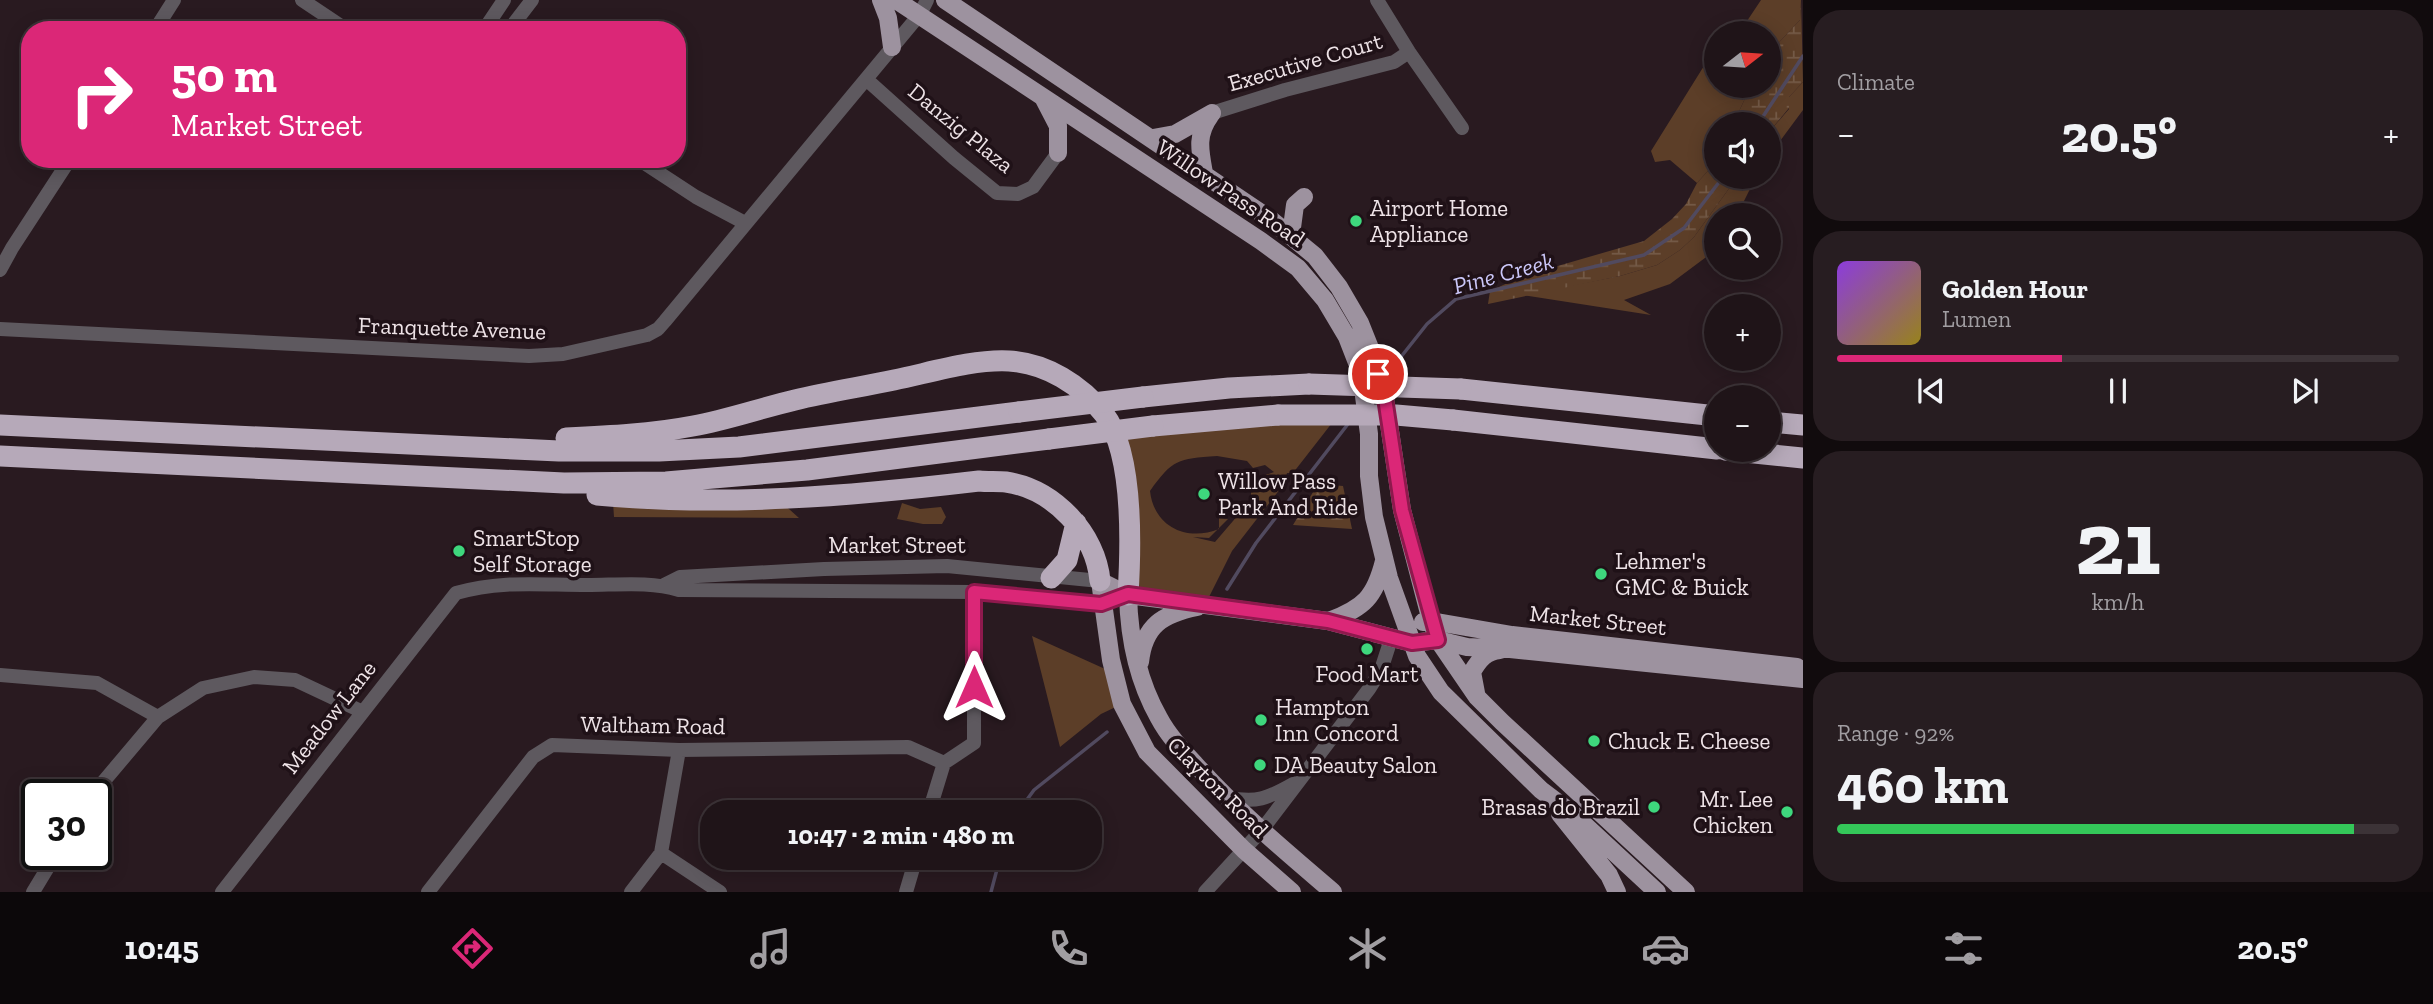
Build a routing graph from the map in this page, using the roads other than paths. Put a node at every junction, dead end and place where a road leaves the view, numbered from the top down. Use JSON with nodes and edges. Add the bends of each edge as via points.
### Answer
{"nodes":[{"id":1,"x":174,"y":0,"type":"edge"},
{"id":2,"x":302,"y":0,"type":"edge"},
{"id":3,"x":504,"y":0,"type":"edge"},
{"id":4,"x":532,"y":0,"type":"edge"},
{"id":5,"x":881,"y":0,"type":"edge"},
{"id":6,"x":896,"y":0,"type":"edge"},
{"id":7,"x":1377,"y":0,"type":"edge"},
{"id":8,"x":947,"y":1,"type":"edge"},
{"id":9,"x":923,"y":7,"type":"edge"},
{"id":10,"x":161,"y":21,"type":"edge"},
{"id":11,"x":333,"y":21,"type":"edge"},
{"id":12,"x":490,"y":21,"type":"edge"},
{"id":13,"x":516,"y":21,"type":"edge"},
{"id":14,"x":892,"y":47,"type":"junction"},
{"id":15,"x":1409,"y":52,"type":"junction"},
{"id":16,"x":866,"y":79,"type":"junction"},
{"id":17,"x":1042,"y":96,"type":"junction"},
{"id":18,"x":1212,"y":113,"type":"junction"},
{"id":19,"x":1462,"y":128,"type":"dead end"},
{"id":20,"x":1153,"y":138,"type":"junction"},
{"id":21,"x":1058,"y":153,"type":"joint"},
{"id":22,"x":64,"y":168,"type":"edge"},
{"id":23,"x":652,"y":168,"type":"edge"},
{"id":24,"x":1204,"y":173,"type":"junction"},
{"id":25,"x":1304,"y":197,"type":"dead end"},
{"id":26,"x":745,"y":223,"type":"junction"},
{"id":27,"x":1291,"y":235,"type":"junction"},
{"id":28,"x":0,"y":270,"type":"edge"},
{"id":29,"x":0,"y":329,"type":"edge"},
{"id":30,"x":1704,"y":415,"type":"edge"},
{"id":31,"x":1781,"y":423,"type":"edge"},
{"id":32,"x":0,"y":425,"type":"edge"},
{"id":33,"x":1803,"y":425,"type":"edge"},
{"id":34,"x":400,"y":444,"type":"junction"},
{"id":35,"x":1704,"y":448,"type":"edge"},
{"id":36,"x":0,"y":456,"type":"edge"},
{"id":37,"x":1781,"y":456,"type":"edge"},
{"id":38,"x":1803,"y":458,"type":"edge"},
{"id":39,"x":400,"y":475,"type":"junction"},
{"id":40,"x":1076,"y":523,"type":"junction"},
{"id":41,"x":1385,"y":557,"type":"junction"},
{"id":42,"x":1051,"y":578,"type":"junction"},
{"id":43,"x":1100,"y":581,"type":"junction"},
{"id":44,"x":482,"y":585,"type":"joint"},
{"id":45,"x":664,"y":585,"type":"junction"},
{"id":46,"x":974,"y":592,"type":"junction"},
{"id":47,"x":1128,"y":594,"type":"junction"},
{"id":48,"x":1101,"y":604,"type":"junction"},
{"id":49,"x":1205,"y":605,"type":"junction"},
{"id":50,"x":1328,"y":621,"type":"junction"},
{"id":51,"x":1431,"y":621,"type":"junction"},
{"id":52,"x":1398,"y":631,"type":"junction"},
{"id":53,"x":1438,"y":640,"type":"junction"},
{"id":54,"x":1412,"y":643,"type":"junction"},
{"id":55,"x":1510,"y":649,"type":"junction"},
{"id":56,"x":1640,"y":649,"type":"junction"},
{"id":57,"x":1588,"y":657,"type":"junction"},
{"id":58,"x":1803,"y":667,"type":"edge"},
{"id":59,"x":1697,"y":668,"type":"junction"},
{"id":60,"x":1139,"y":669,"type":"junction"},
{"id":61,"x":0,"y":675,"type":"edge"},
{"id":62,"x":1803,"y":679,"type":"edge"},
{"id":63,"x":1477,"y":697,"type":"junction"},
{"id":64,"x":363,"y":712,"type":"junction"},
{"id":65,"x":158,"y":717,"type":"junction"},
{"id":66,"x":679,"y":750,"type":"junction"},
{"id":67,"x":944,"y":763,"type":"junction"},
{"id":68,"x":106,"y":779,"type":"edge"},
{"id":69,"x":1301,"y":780,"type":"junction"},
{"id":70,"x":1541,"y":790,"type":"junction"},
{"id":71,"x":1226,"y":797,"type":"junction"},
{"id":72,"x":933,"y":800,"type":"edge"},
{"id":73,"x":1261,"y":831,"type":"junction"},
{"id":74,"x":1244,"y":850,"type":"junction"},
{"id":75,"x":661,"y":853,"type":"junction"},
{"id":76,"x":46,"y":870,"type":"edge"},
{"id":77,"x":912,"y":870,"type":"edge"},
{"id":78,"x":1669,"y":884,"type":"edge"},
{"id":79,"x":33,"y":892,"type":"edge"},
{"id":80,"x":222,"y":892,"type":"edge"},
{"id":81,"x":428,"y":892,"type":"edge"},
{"id":82,"x":631,"y":892,"type":"edge"},
{"id":83,"x":720,"y":892,"type":"edge"},
{"id":84,"x":906,"y":892,"type":"edge"},
{"id":85,"x":1205,"y":892,"type":"edge"},
{"id":86,"x":1292,"y":892,"type":"edge"},
{"id":87,"x":1332,"y":892,"type":"edge"},
{"id":88,"x":1617,"y":892,"type":"edge"},
{"id":89,"x":1657,"y":892,"type":"edge"},
{"id":90,"x":1686,"y":892,"type":"edge"}],
"edges":[{"from":1,"to":10,"type":"street"},
{"from":2,"to":11,"type":"street"},
{"from":3,"to":12,"type":"street"},
{"from":4,"to":13,"type":"street"},
{"from":5,"to":14,"type":"main road"},
{"from":6,"to":9,"type":"main road","name":"Willow Pass Road"},
{"from":7,"to":15,"type":"street"},
{"from":8,"to":9,"type":"street"},
{"from":8,"to":20,"type":"main road","name":"Willow Pass Road"},
{"from":9,"to":14,"type":"street","name":"Franquette Avenue"},
{"from":9,"to":17,"type":"main road","name":"Willow Pass Road"},
{"from":14,"to":16,"type":"street","name":"Franquette Avenue"},
{"from":15,"to":18,"type":"street","name":"Executive Court","via":[[1394,62]]},
{"from":15,"to":19,"type":"street"},
{"from":16,"to":21,"type":"street","name":"Danzig Plaza","via":[[997,193],[1018,194],[1033,187]]},
{"from":16,"to":26,"type":"street","name":"Franquette Avenue"},
{"from":17,"to":21,"type":"main road","via":[[1058,126]]},
{"from":17,"to":41,"type":"main road","name":"Willow Pass Road","via":[[1261,241],[1298,268],[1325,300],[1361,373],[1372,501]]},
{"from":18,"to":20,"type":"main road","via":[[1175,134]]},
{"from":18,"to":24,"type":"main road","via":[[1202,126],[1198,146]]},
{"from":20,"to":24,"type":"main road","name":"Willow Pass Road"},
{"from":22,"to":28,"type":"street"},
{"from":23,"to":26,"type":"street"},
{"from":24,"to":27,"type":"main road","name":"Willow Pass Road"},
{"from":25,"to":27,"type":"main road","via":[[1295,205]]},
{"from":26,"to":29,"type":"street","name":"Franquette Avenue","via":[[654,332],[563,354]]},
{"from":27,"to":51,"type":"main road","name":"Willow Pass Road","via":[[1339,286],[1374,358],[1402,510]]},
{"from":30,"to":34,"type":"highway","bridge":true,"via":[[1461,389],[1309,384],[1143,397],[739,447],[559,451]]},
{"from":31,"to":33,"type":"highway"},
{"from":32,"to":34,"type":"highway"},
{"from":34,"to":47,"type":"highway","via":[[654,432],[976,364],[1009,361],[1039,367],[1085,394],[1105,415],[1119,445],[1128,503]]},
{"from":35,"to":39,"type":"highway","bridge":true,"via":[[1396,415],[1278,415],[666,482],[564,483]]},
{"from":36,"to":39,"type":"highway"},
{"from":37,"to":38,"type":"highway"},
{"from":39,"to":40,"type":"highway","via":[[645,499],[724,501],[1006,482],[1047,498]]},
{"from":40,"to":42,"type":"highway","via":[[1067,560]]},
{"from":40,"to":43,"type":"highway","via":[[1092,549]]},
{"from":41,"to":50,"type":"main road","via":[[1380,578],[1365,603]]},
{"from":41,"to":52,"type":"main road","name":"Willow Pass Road"},
{"from":42,"to":43,"type":"street","name":"Market Street"},
{"from":42,"to":45,"type":"street","name":"Market Street","via":[[947,566],[680,577]]},
{"from":43,"to":47,"type":"main road","name":"Market Street"},
{"from":43,"to":48,"type":"main road","name":"Clayton Road"},
{"from":44,"to":45,"type":"street","name":"Market Street"},
{"from":44,"to":64,"type":"street","name":"Meadow Lane","via":[[456,593]]},
{"from":45,"to":46,"type":"street","name":"Market Street","via":[[679,590]]},
{"from":46,"to":48,"type":"street","name":"Market Street"},
{"from":46,"to":67,"type":"street","via":[[974,743]]},
{"from":47,"to":48,"type":"main road","name":"Market Street"},
{"from":47,"to":49,"type":"main road","name":"Market Street"},
{"from":47,"to":60,"type":"main road","name":"Clayton Road","via":[[1129,625]]},
{"from":48,"to":74,"type":"main road","name":"Clayton Road","via":[[1122,704],[1147,752]]},
{"from":49,"to":50,"type":"main road","name":"Market Street"},
{"from":49,"to":60,"type":"main road","via":[[1154,623],[1141,650]]},
{"from":50,"to":52,"type":"main road","name":"Market Street"},
{"from":51,"to":52,"type":"main road","name":"Market Street"},
{"from":51,"to":53,"type":"main road","name":"Willow Pass Road"},
{"from":51,"to":56,"type":"main road","name":"Market Street"},
{"from":52,"to":54,"type":"main road","name":"Willow Pass Road"},
{"from":52,"to":69,"type":"street","via":[[1380,674]]},
{"from":53,"to":54,"type":"main road","name":"Market Street"},
{"from":53,"to":55,"type":"main road","name":"Market Street"},
{"from":53,"to":63,"type":"main road","name":"Willow Pass Road"},
{"from":54,"to":70,"type":"main road","name":"Willow Pass Road","via":[[1441,692]]},
{"from":55,"to":57,"type":"main road","name":"Market Street"},
{"from":55,"to":63,"type":"main road","via":[[1491,651],[1479,660],[1472,672]]},
{"from":56,"to":57,"type":"main road","via":[[1633,655]]},
{"from":56,"to":58,"type":"main road","name":"Market Street"},
{"from":56,"to":59,"type":"main road","via":[[1650,658]]},
{"from":57,"to":59,"type":"main road","name":"Market Street"},
{"from":59,"to":62,"type":"main road","name":"Market Street"},
{"from":60,"to":71,"type":"main road","name":"Clayton Road","via":[[1165,728]]},
{"from":61,"to":65,"type":"street","via":[[97,683]]},
{"from":63,"to":78,"type":"main road","name":"Willow Pass Road"},
{"from":64,"to":65,"type":"street","via":[[295,680],[254,677],[203,688]]},
{"from":64,"to":80,"type":"street","name":"Meadow Lane"},
{"from":65,"to":68,"type":"street"},
{"from":66,"to":67,"type":"street","name":"Waltham Road","via":[[908,747]]},
{"from":66,"to":75,"type":"street"},
{"from":66,"to":81,"type":"street","name":"Waltham Road","via":[[552,745],[533,757]]},
{"from":67,"to":72,"type":"street"},
{"from":69,"to":71,"type":"street","via":[[1264,800]]},
{"from":69,"to":73,"type":"street"},
{"from":70,"to":88,"type":"main road"},
{"from":70,"to":89,"type":"main road","name":"Willow Pass Road"},
{"from":71,"to":73,"type":"main road","name":"Clayton Road"},
{"from":73,"to":74,"type":"street"},
{"from":73,"to":87,"type":"main road","name":"Clayton Road"},
{"from":74,"to":85,"type":"street"},
{"from":74,"to":86,"type":"main road","name":"Clayton Road"},
{"from":75,"to":82,"type":"street"},
{"from":75,"to":83,"type":"street"},
{"from":76,"to":79,"type":"street"},
{"from":77,"to":84,"type":"street"},
{"from":78,"to":89,"type":"main road"},
{"from":78,"to":90,"type":"main road","name":"Willow Pass Road"}]}
